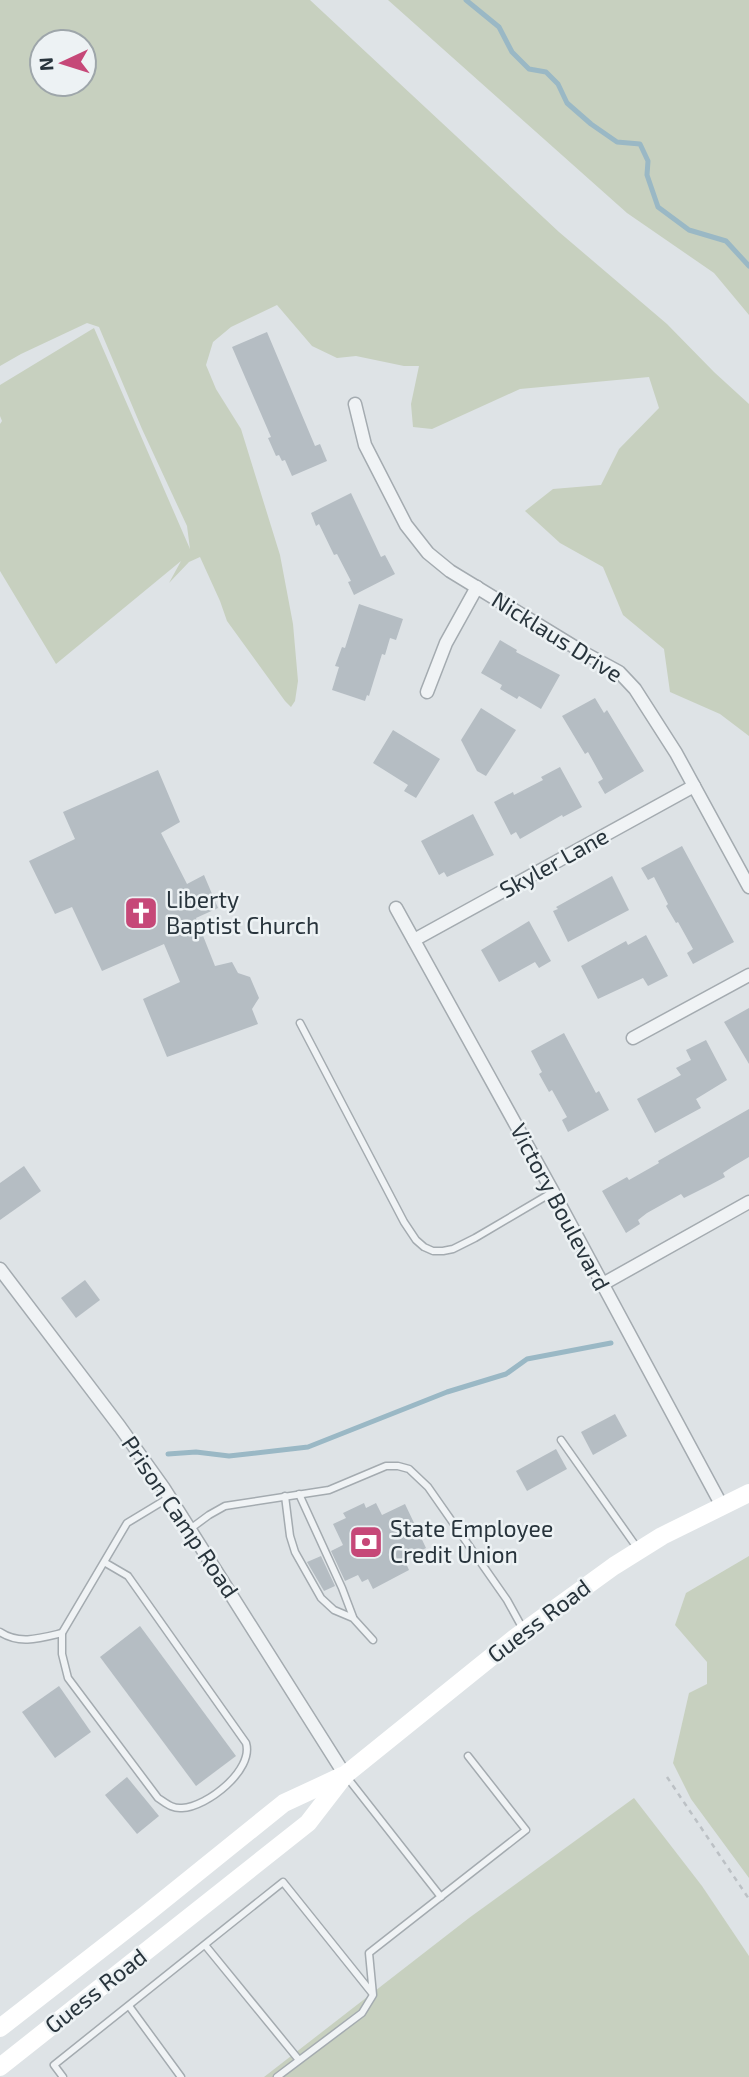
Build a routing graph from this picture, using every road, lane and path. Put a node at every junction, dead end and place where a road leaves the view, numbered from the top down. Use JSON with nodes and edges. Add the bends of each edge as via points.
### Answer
{"nodes":[{"id":1,"x":355,"y":404,"type":"dead end"},
{"id":2,"x":477,"y":587,"type":"junction"},
{"id":3,"x":428,"y":692,"type":"dead end"},
{"id":4,"x":694,"y":786,"type":"junction"},
{"id":5,"x":749,"y":887,"type":"edge"},
{"id":6,"x":396,"y":908,"type":"dead end"},
{"id":7,"x":414,"y":940,"type":"junction"},
{"id":8,"x":749,"y":975,"type":"edge"},
{"id":9,"x":300,"y":1023,"type":"dead end"},
{"id":10,"x":633,"y":1038,"type":"dead end"},
{"id":11,"x":553,"y":1192,"type":"junction"},
{"id":12,"x":749,"y":1202,"type":"edge"},
{"id":13,"x":0,"y":1269,"type":"edge"},
{"id":14,"x":601,"y":1285,"type":"junction"},
{"id":15,"x":561,"y":1440,"type":"dead end"},
{"id":16,"x":749,"y":1493,"type":"edge"},
{"id":17,"x":299,"y":1494,"type":"junction"},
{"id":18,"x":285,"y":1496,"type":"junction"},
{"id":19,"x":170,"y":1497,"type":"junction"},
{"id":20,"x":722,"y":1506,"type":"junction"},
{"id":21,"x":190,"y":1529,"type":"junction"},
{"id":22,"x":639,"y":1550,"type":"junction"},
{"id":23,"x":104,"y":1562,"type":"junction"},
{"id":24,"x":353,"y":1618,"type":"junction"},
{"id":25,"x":524,"y":1631,"type":"junction"},
{"id":26,"x":0,"y":1632,"type":"edge"},
{"id":27,"x":62,"y":1633,"type":"junction"},
{"id":28,"x":373,"y":1640,"type":"dead end"},
{"id":29,"x":468,"y":1756,"type":"dead end"},
{"id":30,"x":345,"y":1775,"type":"junction"},
{"id":31,"x":667,"y":1777,"type":"dead end"},
{"id":32,"x":441,"y":1897,"type":"junction"},
{"id":33,"x":749,"y":1899,"type":"edge"},
{"id":34,"x":205,"y":1945,"type":"junction"},
{"id":35,"x":373,"y":1995,"type":"junction"},
{"id":36,"x":128,"y":2006,"type":"junction"},
{"id":37,"x":0,"y":2028,"type":"edge"},
{"id":38,"x":299,"y":2060,"type":"junction"},
{"id":39,"x":0,"y":2067,"type":"edge"},
{"id":40,"x":63,"y":2077,"type":"edge"},
{"id":41,"x":181,"y":2077,"type":"edge"},
{"id":42,"x":276,"y":2077,"type":"edge"}],
"edges":[{"from":1,"to":2,"type":"street","name":"Nicklaus Drive","via":[[365,445],[407,525],[428,553]]},
{"from":2,"to":3,"type":"street","via":[[446,643]]},
{"from":2,"to":4,"type":"street","name":"Nicklaus Drive","via":[[619,671],[635,689]]},
{"from":4,"to":5,"type":"street","name":"Nicklaus Drive"},
{"from":4,"to":7,"type":"street","name":"Skyler Lane"},
{"from":6,"to":7,"type":"street","name":"Victory Boulevard"},
{"from":7,"to":11,"type":"street","name":"Victory Boulevard"},
{"from":8,"to":10,"type":"street"},
{"from":9,"to":11,"type":"lane","via":[[404,1222],[424,1247],[453,1250]]},
{"from":11,"to":14,"type":"street","name":"Victory Boulevard"},
{"from":12,"to":14,"type":"street"},
{"from":13,"to":19,"type":"street","name":"Prison Camp Road"},
{"from":14,"to":20,"type":"street","name":"Victory Boulevard"},
{"from":15,"to":22,"type":"lane"},
{"from":16,"to":20,"type":"main road","name":"Guess Road"},
{"from":17,"to":18,"type":"lane"},
{"from":17,"to":24,"type":"lane"},
{"from":17,"to":25,"type":"lane","via":[[329,1490],[386,1466],[409,1469],[428,1487]]},
{"from":18,"to":21,"type":"lane","via":[[225,1506]]},
{"from":18,"to":24,"type":"lane","via":[[295,1552],[321,1598]]},
{"from":19,"to":21,"type":"street","name":"Prison Camp Road"},
{"from":19,"to":23,"type":"lane","via":[[127,1523]]},
{"from":20,"to":22,"type":"main road","name":"Guess Road"},
{"from":21,"to":30,"type":"street","name":"Prison Camp Road"},
{"from":22,"to":25,"type":"main road","name":"Guess Road"},
{"from":23,"to":27,"type":"lane"},
{"from":23,"to":27,"type":"lane","via":[[128,1576],[246,1743],[245,1759],[227,1786],[198,1806],[172,1808],[158,1798],[68,1678]]},
{"from":24,"to":28,"type":"lane"},
{"from":25,"to":30,"type":"main road","name":"Guess Road"},
{"from":26,"to":27,"type":"lane","via":[[28,1641]]},
{"from":29,"to":32,"type":"lane","via":[[526,1830]]},
{"from":30,"to":32,"type":"lane"},
{"from":30,"to":37,"type":"main road","name":"Guess Road","via":[[284,1802]]},
{"from":30,"to":39,"type":"main road","name":"Guess Road","via":[[308,1823]]},
{"from":31,"to":33,"type":"path"},
{"from":32,"to":35,"type":"lane","via":[[369,1953]]},
{"from":34,"to":35,"type":"lane","via":[[283,1882]]},
{"from":34,"to":36,"type":"lane"},
{"from":34,"to":38,"type":"lane"},
{"from":35,"to":38,"type":"lane","via":[[362,2013]]},
{"from":36,"to":40,"type":"lane","via":[[54,2065]]},
{"from":36,"to":41,"type":"lane"},
{"from":38,"to":42,"type":"lane"}]}
